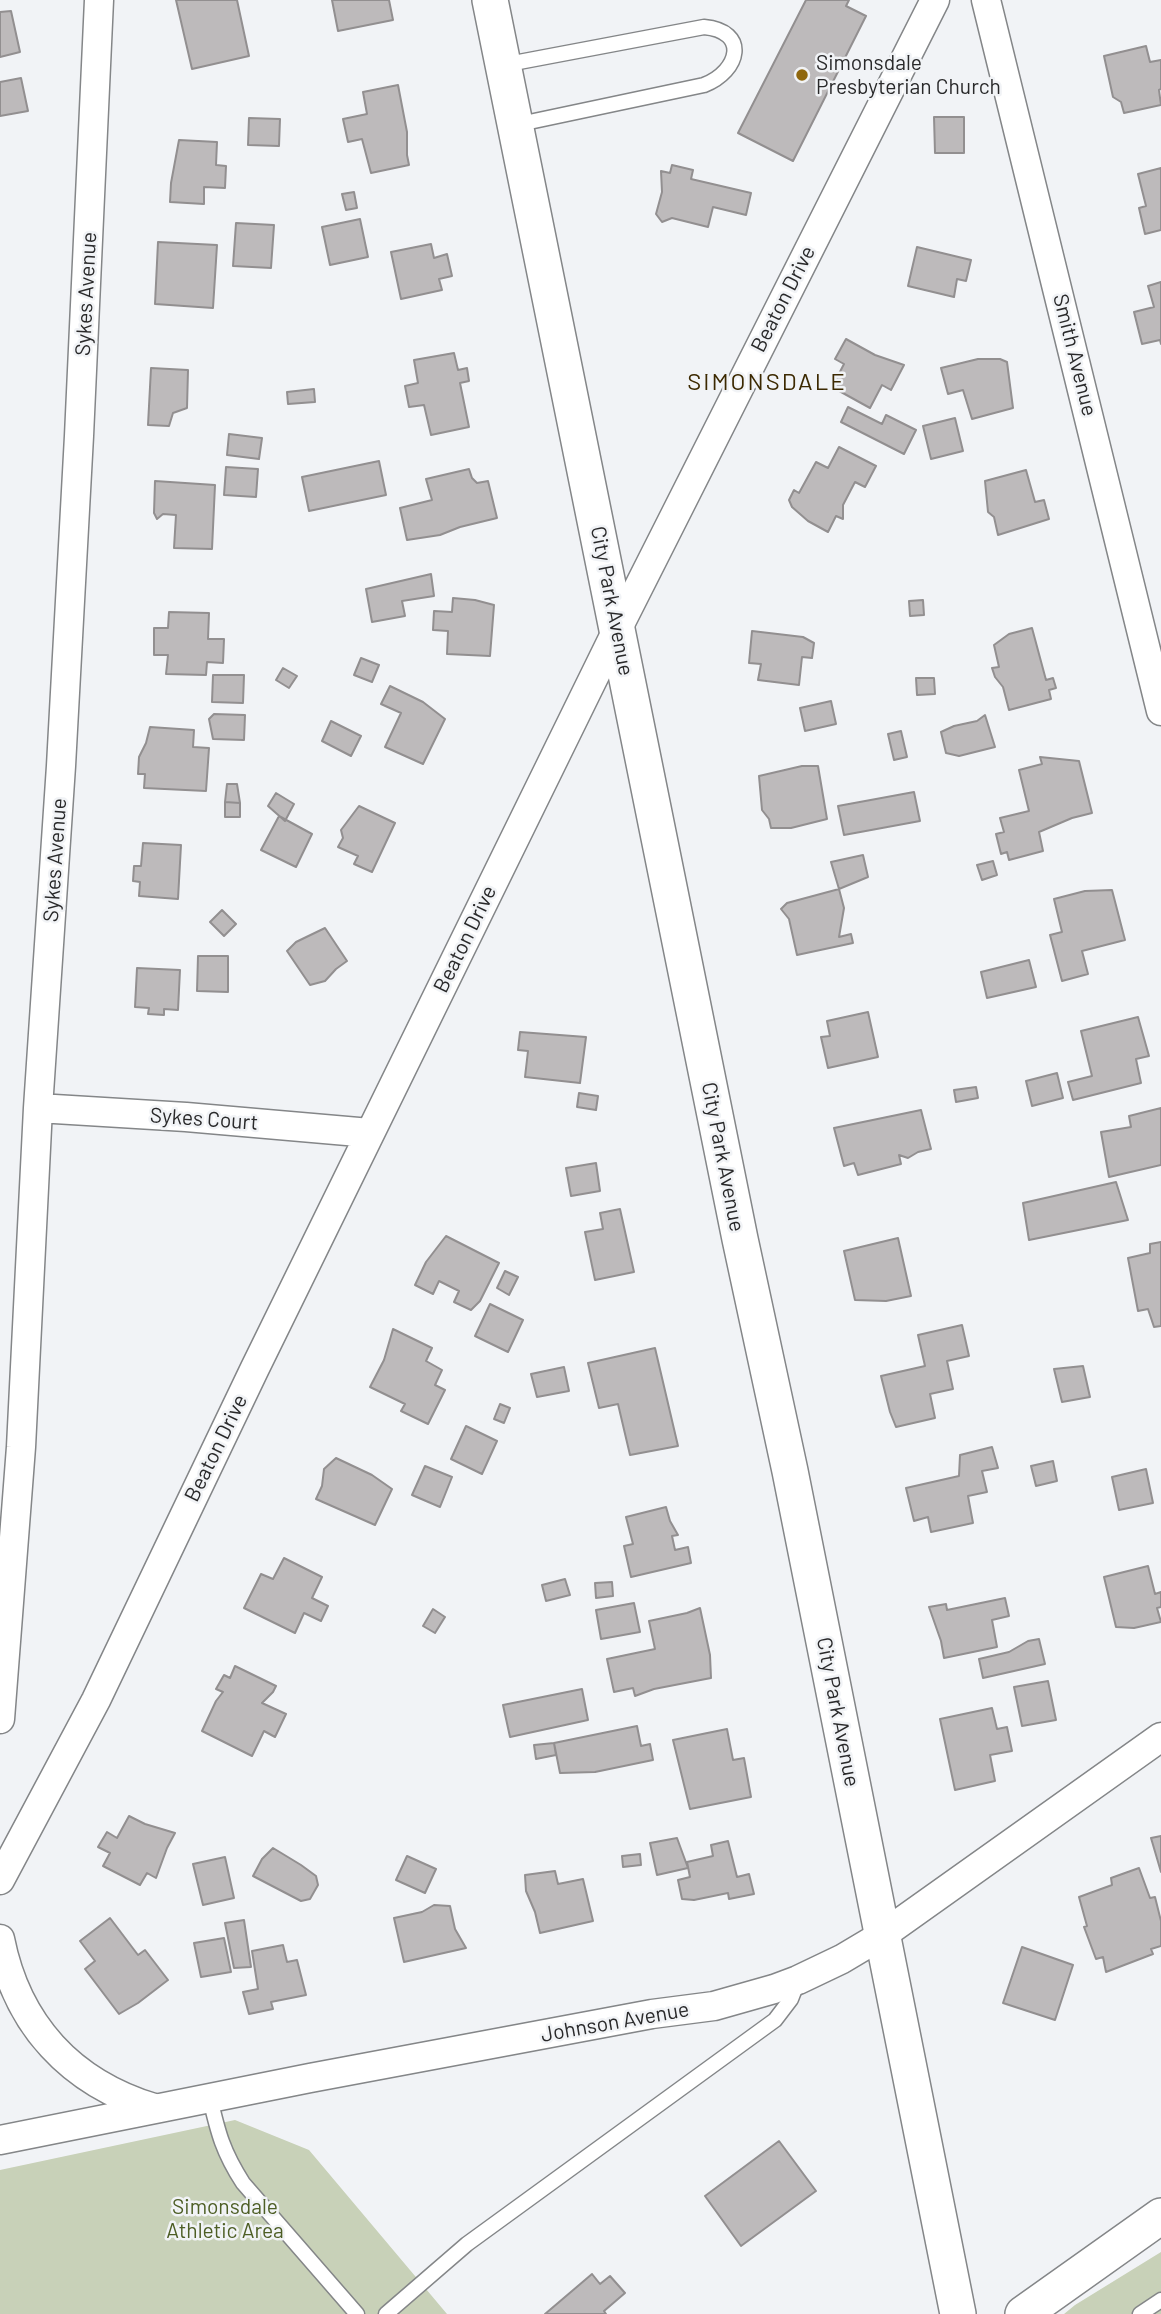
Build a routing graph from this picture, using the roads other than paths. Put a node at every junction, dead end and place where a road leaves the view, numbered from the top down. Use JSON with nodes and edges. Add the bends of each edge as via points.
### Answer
{"nodes":[{"id":1,"x":99,"y":0,"type":"edge"},
{"id":2,"x":489,"y":0,"type":"edge"},
{"id":3,"x":935,"y":0,"type":"edge"},
{"id":4,"x":986,"y":0,"type":"edge"},
{"id":5,"x":503,"y":65,"type":"junction"},
{"id":6,"x":515,"y":125,"type":"junction"},
{"id":7,"x":618,"y":628,"type":"junction"},
{"id":8,"x":1161,"y":711,"type":"edge"},
{"id":9,"x":38,"y":1108,"type":"junction"},
{"id":10,"x":370,"y":1133,"type":"junction"},
{"id":11,"x":0,"y":1719,"type":"edge"},
{"id":12,"x":1161,"y":1737,"type":"edge"},
{"id":13,"x":0,"y":1880,"type":"edge"},
{"id":14,"x":884,"y":1934,"type":"junction"},
{"id":15,"x":0,"y":1939,"type":"edge"},
{"id":16,"x":799,"y":1980,"type":"junction"},
{"id":17,"x":210,"y":2098,"type":"junction"},
{"id":18,"x":156,"y":2109,"type":"junction"},
{"id":19,"x":0,"y":2140,"type":"edge"},
{"id":20,"x":1161,"y":2216,"type":"edge"},
{"id":21,"x":1161,"y":2300,"type":"edge"},
{"id":22,"x":357,"y":2314,"type":"edge"},
{"id":23,"x":386,"y":2314,"type":"edge"},
{"id":24,"x":958,"y":2314,"type":"edge"},
{"id":25,"x":1023,"y":2314,"type":"edge"},
{"id":26,"x":1140,"y":2314,"type":"edge"}],
"edges":[{"from":1,"to":9,"type":"street","name":"Sykes Avenue","via":[[78,464]]},
{"from":2,"to":5,"type":"street","name":"City Park Avenue"},
{"from":3,"to":7,"type":"street","name":"Beaton Drive"},
{"from":4,"to":8,"type":"street","name":"Smith Avenue"},
{"from":5,"to":6,"type":"street","name":"City Park Avenue"},
{"from":5,"to":6,"type":"lane","via":[[704,27],[730,37],[735,51],[733,63],[716,81]]},
{"from":6,"to":7,"type":"street","name":"City Park Avenue"},
{"from":7,"to":10,"type":"street","name":"Beaton Drive"},
{"from":7,"to":14,"type":"street","name":"City Park Avenue"},
{"from":9,"to":10,"type":"street","name":"Sykes Court"},
{"from":9,"to":11,"type":"street","name":"Sykes Avenue","via":[[21,1447]]},
{"from":10,"to":13,"type":"street","name":"Beaton Drive","via":[[96,1700]]},
{"from":12,"to":14,"type":"street","name":"Johnson Avenue"},
{"from":14,"to":16,"type":"street","name":"Johnson Avenue"},
{"from":14,"to":24,"type":"street","name":"City Park Avenue"},
{"from":15,"to":18,"type":"street","via":[[21,2000],[38,2030],[65,2061],[97,2085]]},
{"from":16,"to":17,"type":"street","name":"Johnson Avenue","via":[[714,2006]]},
{"from":16,"to":23,"type":"lane","via":[[792,1999],[775,2020],[467,2244]]},
{"from":17,"to":18,"type":"street","name":"Johnson Avenue"},
{"from":17,"to":22,"type":"lane","via":[[228,2160],[243,2183]]},
{"from":18,"to":19,"type":"street","name":"Johnson Avenue"},
{"from":20,"to":25,"type":"street"},
{"from":21,"to":26,"type":"lane"}]}
